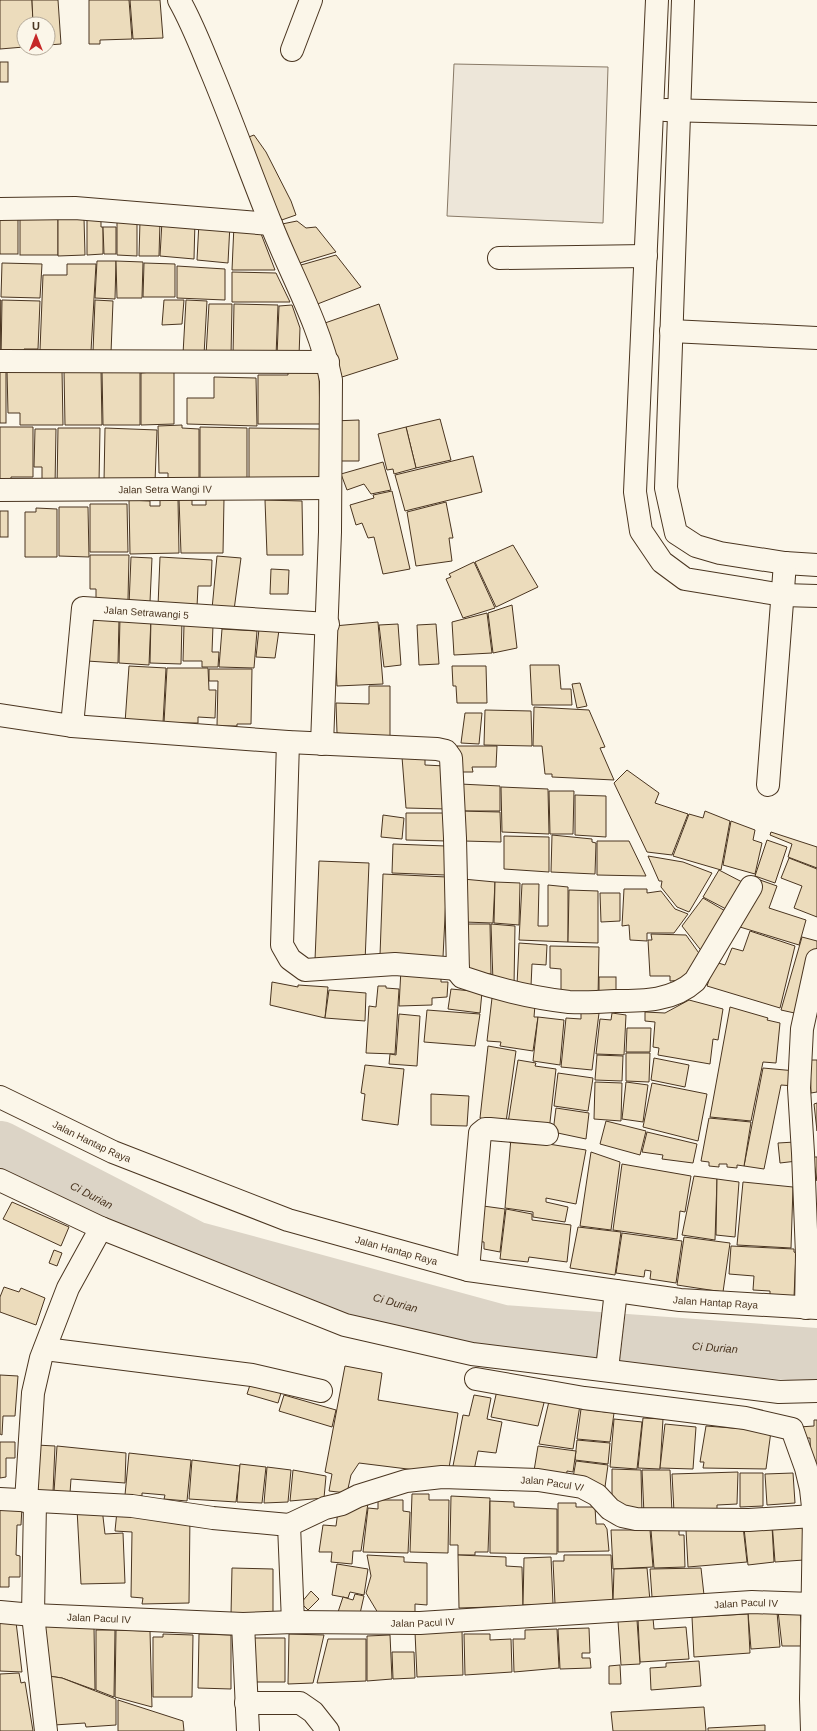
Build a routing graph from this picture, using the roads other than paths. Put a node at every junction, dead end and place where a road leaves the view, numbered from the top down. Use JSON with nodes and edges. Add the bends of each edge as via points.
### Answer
{"nodes":[{"id":1,"x":179,"y":0,"type":"edge"},
{"id":2,"x":311,"y":0,"type":"edge"},
{"id":3,"x":657,"y":0,"type":"edge"},
{"id":4,"x":683,"y":0,"type":"edge"},
{"id":5,"x":292,"y":50,"type":"dead end"},
{"id":6,"x":652,"y":110,"type":"junction"},
{"id":7,"x":679,"y":110,"type":"junction"},
{"id":8,"x":817,"y":114,"type":"edge"},
{"id":9,"x":0,"y":209,"type":"edge"},
{"id":10,"x":271,"y":224,"type":"junction"},
{"id":11,"x":646,"y":256,"type":"junction"},
{"id":12,"x":500,"y":258,"type":"dead end"},
{"id":13,"x":671,"y":331,"type":"junction"},
{"id":14,"x":817,"y":338,"type":"edge"},
{"id":15,"x":0,"y":361,"type":"edge"},
{"id":16,"x":328,"y":362,"type":"junction"},
{"id":17,"x":330,"y":488,"type":"junction"},
{"id":18,"x":0,"y":490,"type":"edge"},
{"id":19,"x":785,"y":563,"type":"junction"},
{"id":20,"x":817,"y":564,"type":"edge"},
{"id":21,"x":783,"y":595,"type":"junction"},
{"id":22,"x":817,"y":596,"type":"edge"},
{"id":23,"x":328,"y":624,"type":"junction"},
{"id":24,"x":0,"y":714,"type":"edge"},
{"id":25,"x":72,"y":726,"type":"junction"},
{"id":26,"x":288,"y":742,"type":"junction"},
{"id":27,"x":322,"y":744,"type":"junction"},
{"id":28,"x":768,"y":785,"type":"dead end"},
{"id":29,"x":751,"y":887,"type":"dead end"},
{"id":30,"x":817,"y":960,"type":"edge"},
{"id":31,"x":458,"y":969,"type":"junction"},
{"id":32,"x":0,"y":1097,"type":"edge"},
{"id":33,"x":547,"y":1134,"type":"dead end"},
{"id":34,"x":0,"y":1180,"type":"edge"},
{"id":35,"x":101,"y":1228,"type":"junction"},
{"id":36,"x":468,"y":1270,"type":"junction"},
{"id":37,"x":615,"y":1296,"type":"junction"},
{"id":38,"x":812,"y":1308,"type":"edge"},
{"id":39,"x":45,"y":1349,"type":"junction"},
{"id":40,"x":608,"y":1365,"type":"junction"},
{"id":41,"x":476,"y":1379,"type":"dead end"},
{"id":42,"x":320,"y":1391,"type":"dead end"},
{"id":43,"x":817,"y":1391,"type":"edge"},
{"id":44,"x":779,"y":1392,"type":"junction"},
{"id":45,"x":792,"y":1429,"type":"junction"},
{"id":46,"x":0,"y":1499,"type":"edge"},
{"id":47,"x":30,"y":1501,"type":"junction"},
{"id":48,"x":814,"y":1516,"type":"junction"},
{"id":49,"x":289,"y":1525,"type":"junction"},
{"id":50,"x":812,"y":1604,"type":"junction"},
{"id":51,"x":0,"y":1612,"type":"edge"},
{"id":52,"x":33,"y":1615,"type":"junction"},
{"id":53,"x":293,"y":1622,"type":"junction"},
{"id":54,"x":243,"y":1624,"type":"junction"},
{"id":55,"x":246,"y":1703,"type":"junction"},
{"id":56,"x":46,"y":1731,"type":"edge"},
{"id":57,"x":248,"y":1731,"type":"edge"},
{"id":58,"x":328,"y":1731,"type":"edge"},
{"id":59,"x":812,"y":1731,"type":"edge"}],
"edges":[{"from":1,"to":10,"type":"street","via":[[229,112]]},
{"from":2,"to":5,"type":"street"},
{"from":3,"to":6,"type":"street"},
{"from":4,"to":7,"type":"street"},
{"from":6,"to":7,"type":"street"},
{"from":6,"to":11,"type":"street"},
{"from":7,"to":8,"type":"street"},
{"from":7,"to":13,"type":"street"},
{"from":9,"to":10,"type":"street","via":[[76,208]]},
{"from":10,"to":16,"type":"street"},
{"from":11,"to":12,"type":"street"},
{"from":11,"to":21,"type":"street","via":[[635,492],[641,531],[662,562],[685,579]]},
{"from":13,"to":14,"type":"street"},
{"from":13,"to":19,"type":"street","via":[[666,488],[676,533],[696,546],[720,553]]},
{"from":15,"to":16,"type":"street"},
{"from":16,"to":17,"type":"street","via":[[331,380]]},
{"from":17,"to":18,"type":"street","name":"Jalan Setra Wangi IV"},
{"from":17,"to":23,"type":"street"},
{"from":19,"to":20,"type":"street"},
{"from":19,"to":21,"type":"street"},
{"from":21,"to":22,"type":"street"},
{"from":21,"to":28,"type":"street"},
{"from":23,"to":25,"type":"street","name":"Jalan Setrawangi 5","via":[[83,608]]},
{"from":23,"to":27,"type":"street"},
{"from":24,"to":25,"type":"street"},
{"from":25,"to":26,"type":"street"},
{"from":26,"to":27,"type":"street"},
{"from":26,"to":31,"type":"street","via":[[282,945],[290,959],[305,970],[395,964]]},
{"from":27,"to":31,"type":"street","via":[[437,749],[449,754],[455,838]]},
{"from":29,"to":31,"type":"street","via":[[695,981],[685,990],[670,997],[640,1001],[570,1002],[507,991],[462,977]]},
{"from":30,"to":38,"type":"street","via":[[802,1029],[799,1088]]},
{"from":32,"to":36,"type":"street","name":"Jalan Hantap Raya","via":[[113,1152],[288,1220]]},
{"from":33,"to":36,"type":"street","via":[[490,1129],[480,1133]]},
{"from":34,"to":35,"type":"street"},
{"from":35,"to":39,"type":"street","via":[[68,1288]]},
{"from":35,"to":40,"type":"street","via":[[345,1325],[472,1354]]},
{"from":36,"to":37,"type":"street","name":"Jalan Hantap Raya"},
{"from":37,"to":38,"type":"street","name":"Jalan Hantap Raya"},
{"from":37,"to":40,"type":"street"},
{"from":39,"to":42,"type":"street","via":[[252,1375]]},
{"from":39,"to":47,"type":"street","via":[[33,1393]]},
{"from":40,"to":44,"type":"street"},
{"from":41,"to":45,"type":"street","via":[[584,1398],[745,1418]]},
{"from":43,"to":44,"type":"street"},
{"from":44,"to":45,"type":"street"},
{"from":45,"to":48,"type":"street","via":[[806,1468]]},
{"from":46,"to":47,"type":"street"},
{"from":47,"to":49,"type":"street","via":[[132,1506],[213,1518]]},
{"from":47,"to":52,"type":"street"},
{"from":48,"to":49,"type":"street","name":"Jalan Pacul VI","via":[[748,1520],[636,1519],[622,1516],[610,1509],[597,1495],[582,1487],[538,1480],[442,1477],[406,1481],[358,1496]]},
{"from":48,"to":50,"type":"street"},
{"from":49,"to":53,"type":"street"},
{"from":50,"to":53,"type":"street","name":"Jalan Pacul IV","via":[[752,1602],[420,1623]]},
{"from":50,"to":59,"type":"street"},
{"from":51,"to":52,"type":"street","name":"Jalan Pacul IV"},
{"from":52,"to":54,"type":"street","name":"Jalan Pacul IV"},
{"from":52,"to":56,"type":"street"},
{"from":53,"to":54,"type":"street","name":"Jalan Pacul IV"},
{"from":54,"to":55,"type":"street"},
{"from":55,"to":57,"type":"street"},
{"from":55,"to":58,"type":"street","via":[[300,1703],[313,1712]]}]}
